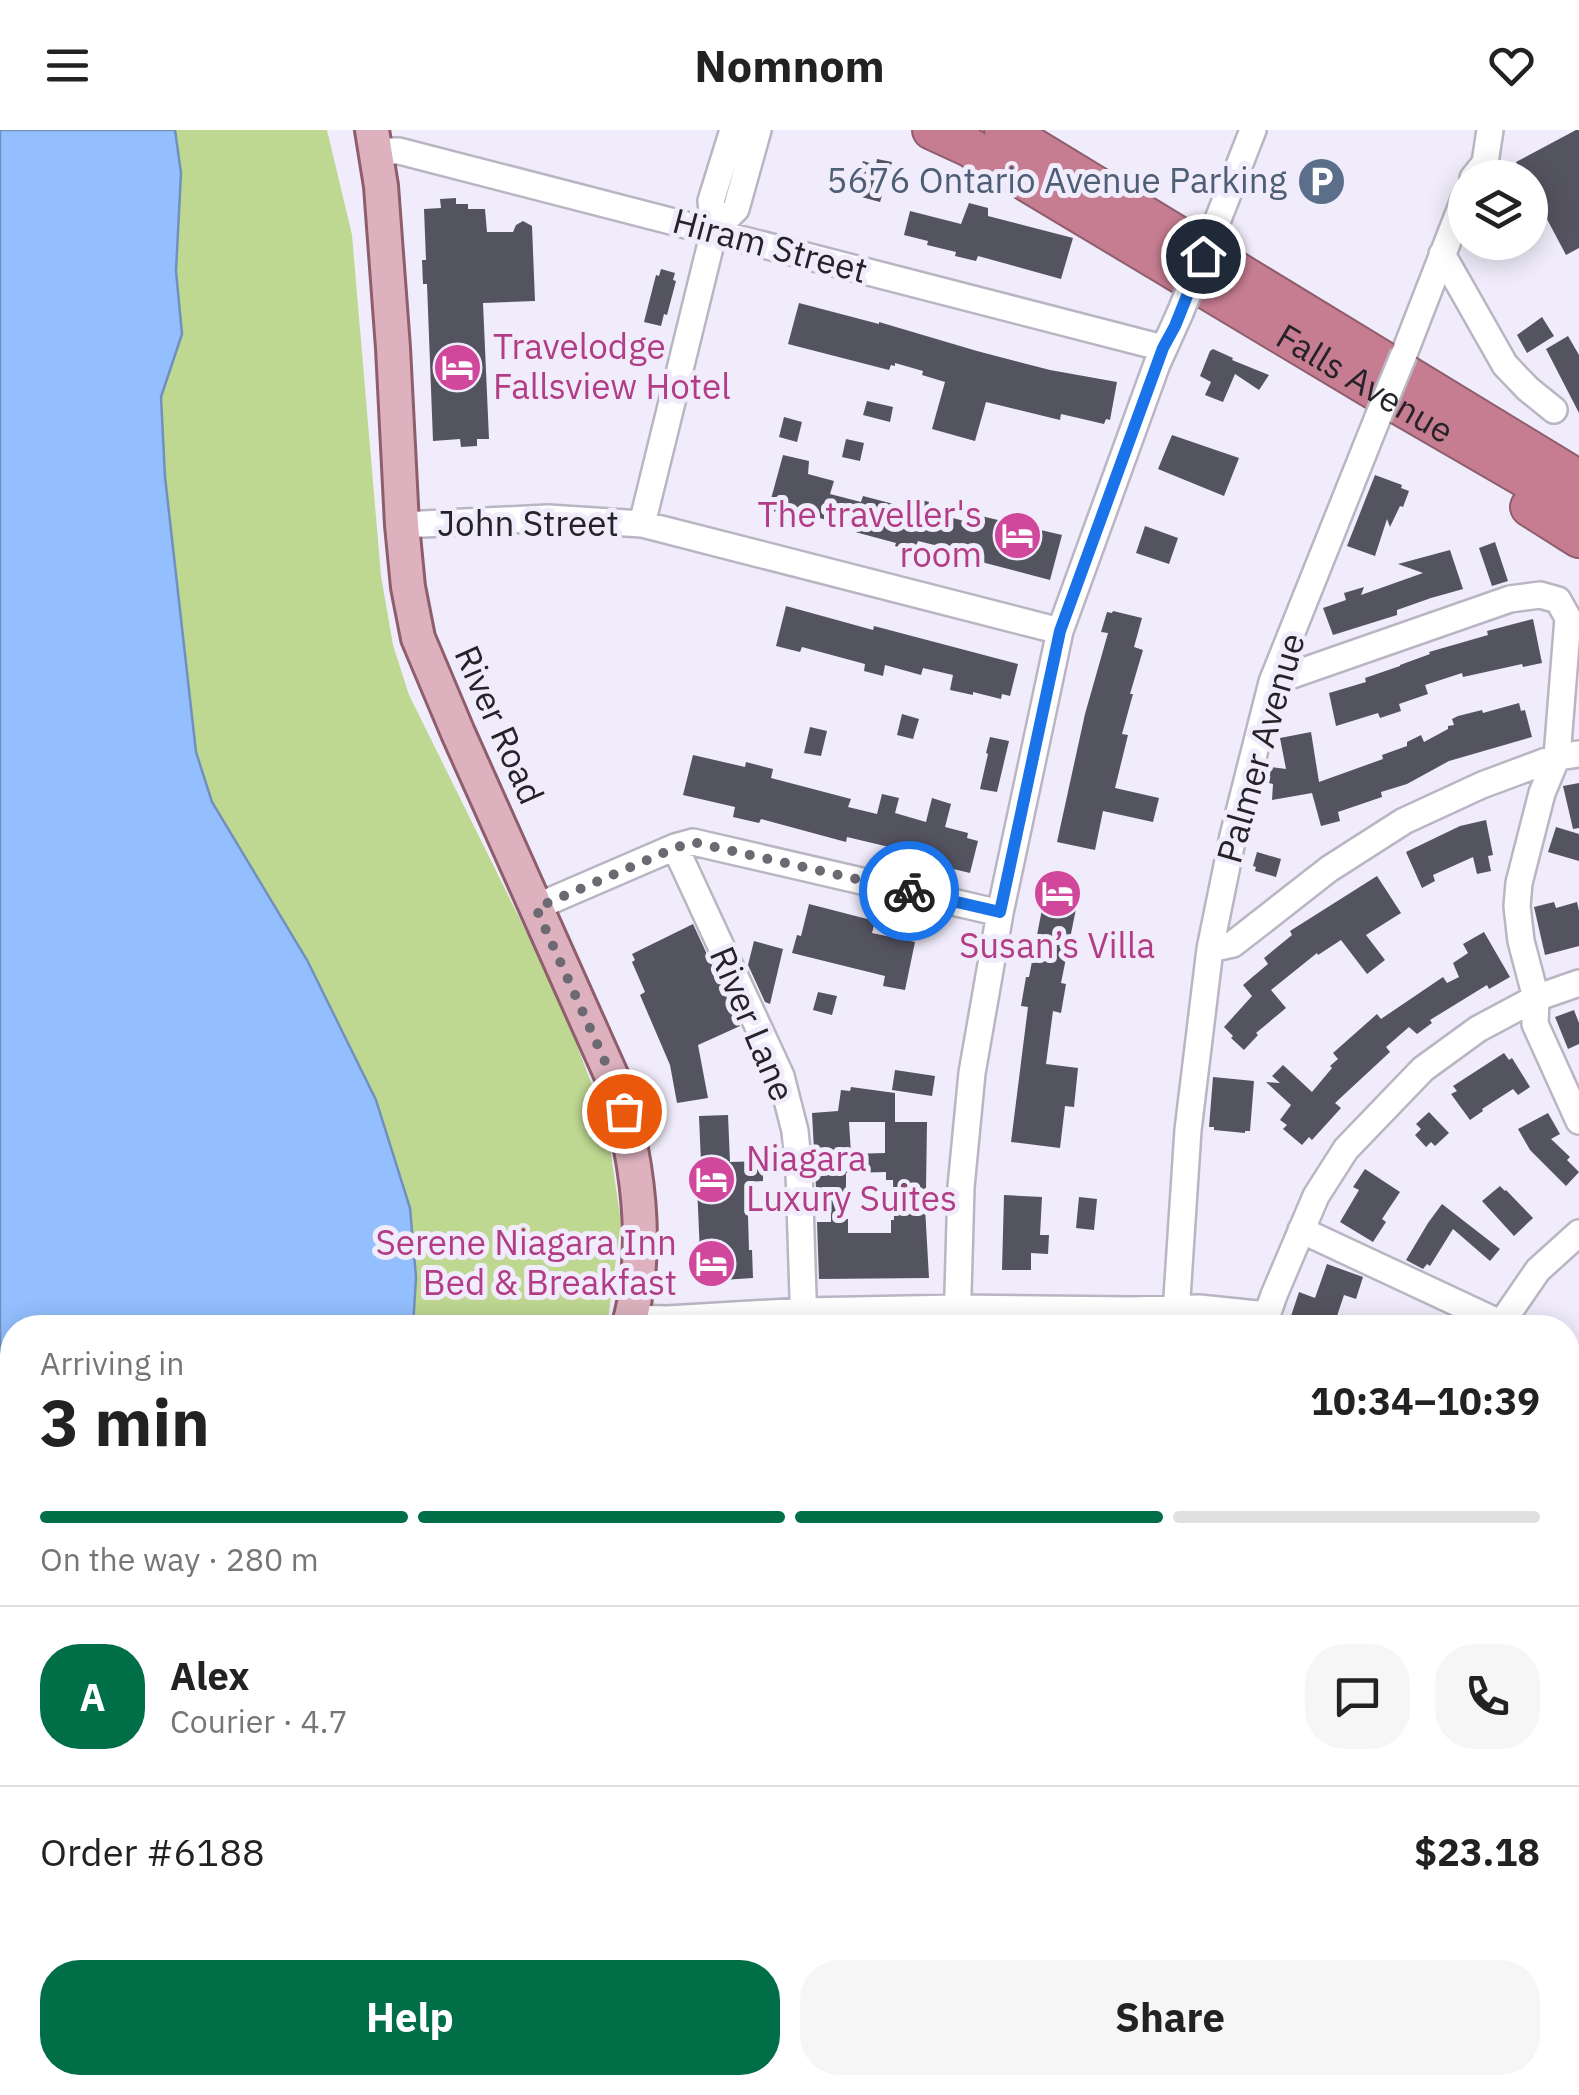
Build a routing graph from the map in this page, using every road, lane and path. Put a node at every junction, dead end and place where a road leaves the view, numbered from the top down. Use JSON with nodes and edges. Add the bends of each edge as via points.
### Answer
{"nodes":[{"id":1,"x":732,"y":130,"type":"edge"},
{"id":2,"x":758,"y":130,"type":"edge"},
{"id":3,"x":932,"y":130,"type":"edge"},
{"id":4,"x":1004,"y":130,"type":"edge"},
{"id":5,"x":1253,"y":130,"type":"edge"},
{"id":6,"x":1476,"y":130,"type":"edge"},
{"id":7,"x":1490,"y":130,"type":"edge"},
{"id":8,"x":958,"y":138,"type":"edge"},
{"id":9,"x":374,"y":140,"type":"edge"},
{"id":10,"x":1471,"y":160,"type":"edge"},
{"id":11,"x":1486,"y":160,"type":"edge"},
{"id":12,"x":714,"y":232,"type":"junction"},
{"id":13,"x":1448,"y":239,"type":"edge"},
{"id":14,"x":1442,"y":254,"type":"junction"},
{"id":15,"x":1163,"y":348,"type":"junction"},
{"id":16,"x":1402,"y":390,"type":"junction"},
{"id":17,"x":1554,"y":410,"type":"dead end"},
{"id":18,"x":1579,"y":456,"type":"edge"},
{"id":19,"x":1579,"y":480,"type":"edge"},
{"id":20,"x":1579,"y":508,"type":"edge"},
{"id":21,"x":642,"y":524,"type":"junction"},
{"id":22,"x":402,"y":525,"type":"junction"},
{"id":23,"x":1579,"y":538,"type":"edge"},
{"id":24,"x":1060,"y":631,"type":"junction"},
{"id":25,"x":1272,"y":682,"type":"junction"},
{"id":26,"x":1568,"y":756,"type":"edge"},
{"id":27,"x":675,"y":848,"type":"junction"},
{"id":28,"x":536,"y":908,"type":"junction"},
{"id":29,"x":1000,"y":912,"type":"junction"},
{"id":30,"x":1210,"y":949,"type":"junction"},
{"id":31,"x":1579,"y":983,"type":"edge"},
{"id":32,"x":1536,"y":998,"type":"junction"},
{"id":33,"x":1579,"y":1121,"type":"edge"},
{"id":34,"x":1301,"y":1230,"type":"junction"},
{"id":35,"x":1579,"y":1233,"type":"edge"},
{"id":36,"x":631,"y":1315,"type":"edge"},
{"id":37,"x":804,"y":1315,"type":"edge"},
{"id":38,"x":957,"y":1315,"type":"edge"},
{"id":39,"x":1022,"y":1315,"type":"edge"},
{"id":40,"x":1162,"y":1315,"type":"edge"},
{"id":41,"x":1175,"y":1315,"type":"edge"},
{"id":42,"x":1193,"y":1315,"type":"edge"},
{"id":43,"x":1251,"y":1315,"type":"edge"},
{"id":44,"x":1269,"y":1315,"type":"edge"},
{"id":45,"x":1478,"y":1315,"type":"edge"},
{"id":46,"x":1506,"y":1315,"type":"edge"}],
"edges":[{"from":1,"to":12,"type":"street","via":[[711,202]]},
{"from":2,"to":12,"type":"street","via":[[736,209]]},
{"from":3,"to":8,"type":"highway","name":"Falls Avenue"},
{"from":4,"to":16,"type":"highway","name":"Falls Avenue"},
{"from":5,"to":15,"type":"street","bridge":true},
{"from":6,"to":10,"type":"street","name":"Palmer Avenue"},
{"from":7,"to":11,"type":"street","name":"Palmer Avenue"},
{"from":8,"to":16,"type":"highway","name":"Falls Avenue"},
{"from":9,"to":12,"type":"street","name":"Hiram Street"},
{"from":9,"to":22,"type":"main road","name":"River Road"},
{"from":12,"to":15,"type":"street","name":"Hiram Street"},
{"from":12,"to":21,"type":"street"},
{"from":13,"to":14,"type":"street","name":"Palmer Avenue"},
{"from":14,"to":16,"type":"street","name":"Palmer Avenue"},
{"from":14,"to":17,"type":"street","via":[[1505,364]]},
{"from":15,"to":24,"type":"street"},
{"from":16,"to":18,"type":"highway","via":[[1473,394]]},
{"from":16,"to":19,"type":"highway","name":"Falls Avenue"},
{"from":16,"to":20,"type":"highway","name":"Falls Avenue"},
{"from":16,"to":23,"type":"highway","via":[[1459,462]]},
{"from":16,"to":25,"type":"street","name":"Palmer Avenue"},
{"from":21,"to":22,"type":"street","name":"John Street","via":[[548,518]]},
{"from":21,"to":24,"type":"street","name":"John Street"},
{"from":22,"to":28,"type":"main road","name":"River Road","via":[[418,638]]},
{"from":24,"to":29,"type":"street"},
{"from":25,"to":26,"type":"street","via":[[1510,599],[1540,595],[1558,600],[1568,618]]},
{"from":25,"to":30,"type":"street","name":"Palmer Avenue"},
{"from":26,"to":30,"type":"street","via":[[1482,784],[1404,821],[1232,944]]},
{"from":26,"to":32,"type":"street","via":[[1542,792],[1519,882],[1521,941]]},
{"from":27,"to":28,"type":"street"},
{"from":27,"to":29,"type":"street","via":[[711,845]]},
{"from":27,"to":37,"type":"street","name":"River Lane","via":[[781,1076],[800,1172]]},
{"from":28,"to":36,"type":"main road","name":"River Road","via":[[616,1086],[632,1146],[639,1247]]},
{"from":29,"to":38,"type":"street","via":[[972,1073]]},
{"from":30,"to":41,"type":"street","name":"Palmer Avenue"},
{"from":31,"to":32,"type":"street"},
{"from":32,"to":33,"type":"street","via":[[1535,1024]]},
{"from":32,"to":34,"type":"street","via":[[1423,1068],[1346,1149]]},
{"from":34,"to":44,"type":"street"},
{"from":34,"to":45,"type":"street"},
{"from":35,"to":46,"type":"street","via":[[1538,1270]]},
{"from":39,"to":40,"type":"street"},
{"from":42,"to":43,"type":"street"}]}
